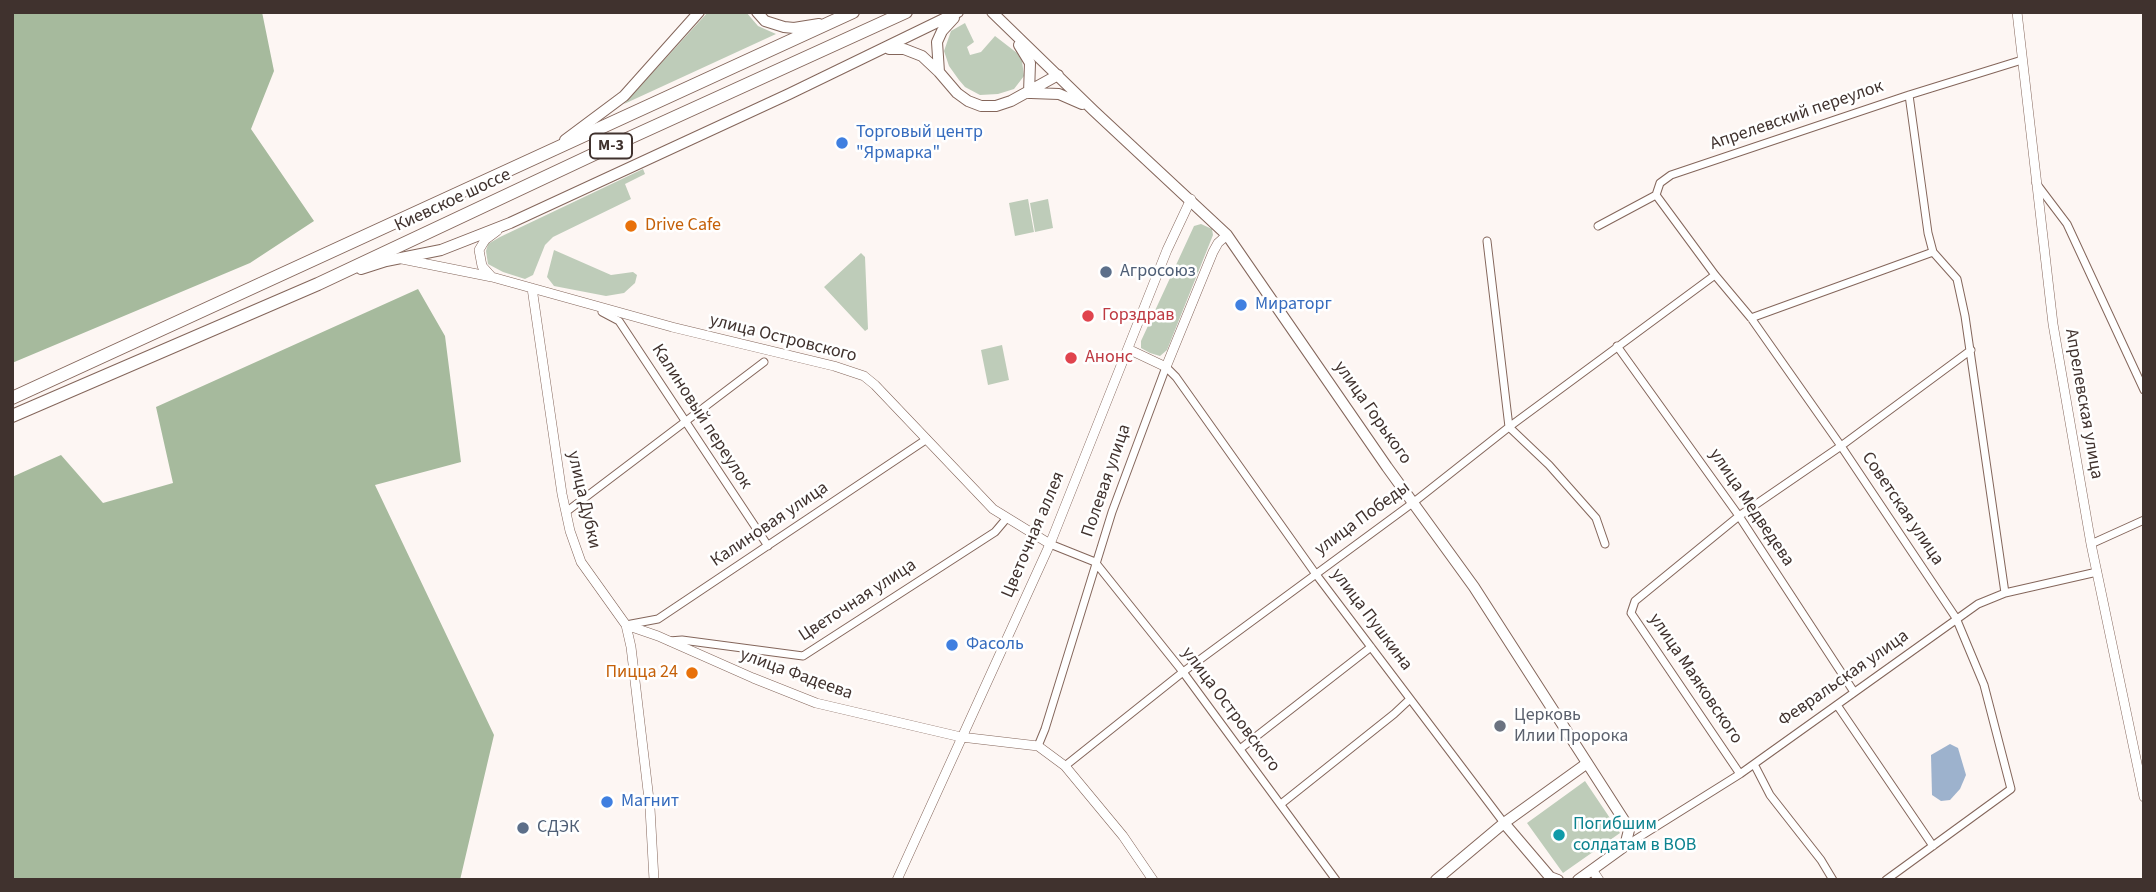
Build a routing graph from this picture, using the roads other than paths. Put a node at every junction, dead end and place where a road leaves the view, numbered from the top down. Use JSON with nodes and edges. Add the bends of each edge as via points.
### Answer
{"nodes":[{"id":1,"x":698,"y":12,"type":"edge"},
{"id":2,"x":757,"y":12,"type":"edge"},
{"id":3,"x":906,"y":12,"type":"edge"},
{"id":4,"x":959,"y":12,"type":"edge"},
{"id":5,"x":2017,"y":12,"type":"edge"},
{"id":6,"x":848,"y":15,"type":"edge"},
{"id":7,"x":996,"y":16,"type":"edge"},
{"id":8,"x":883,"y":50,"type":"junction"},
{"id":9,"x":2022,"y":60,"type":"junction"},
{"id":10,"x":939,"y":72,"type":"junction"},
{"id":11,"x":1058,"y":75,"type":"junction"},
{"id":12,"x":1029,"y":93,"type":"junction"},
{"id":13,"x":1909,"y":95,"type":"junction"},
{"id":14,"x":1094,"y":111,"type":"junction"},
{"id":15,"x":551,"y":151,"type":"junction"},
{"id":16,"x":2036,"y":183,"type":"junction"},
{"id":17,"x":1656,"y":195,"type":"junction"},
{"id":18,"x":1191,"y":199,"type":"junction"},
{"id":19,"x":510,"y":223,"type":"junction"},
{"id":20,"x":1598,"y":226,"type":"dead end"},
{"id":21,"x":1227,"y":235,"type":"junction"},
{"id":22,"x":1487,"y":241,"type":"dead end"},
{"id":23,"x":1933,"y":252,"type":"junction"},
{"id":24,"x":402,"y":259,"type":"junction"},
{"id":25,"x":1715,"y":275,"type":"junction"},
{"id":26,"x":492,"y":277,"type":"junction"},
{"id":27,"x":318,"y":284,"type":"junction"},
{"id":28,"x":532,"y":288,"type":"junction"},
{"id":29,"x":602,"y":312,"type":"dead end"},
{"id":30,"x":1751,"y":318,"type":"junction"},
{"id":31,"x":1617,"y":346,"type":"junction"},
{"id":32,"x":1128,"y":349,"type":"junction"},
{"id":33,"x":1971,"y":351,"type":"junction"},
{"id":34,"x":764,"y":362,"type":"dead end"},
{"id":35,"x":1166,"y":366,"type":"junction"},
{"id":36,"x":2144,"y":390,"type":"edge"},
{"id":37,"x":12,"y":398,"type":"edge"},
{"id":38,"x":12,"y":416,"type":"edge"},
{"id":39,"x":684,"y":421,"type":"junction"},
{"id":40,"x":1509,"y":427,"type":"junction"},
{"id":41,"x":927,"y":439,"type":"junction"},
{"id":42,"x":1841,"y":446,"type":"junction"},
{"id":43,"x":1414,"y":502,"type":"junction"},
{"id":44,"x":566,"y":512,"type":"junction"},
{"id":45,"x":1739,"y":516,"type":"junction"},
{"id":46,"x":1006,"y":519,"type":"junction"},
{"id":47,"x":2144,"y":520,"type":"edge"},
{"id":48,"x":1050,"y":544,"type":"junction"},
{"id":49,"x":1605,"y":544,"type":"dead end"},
{"id":50,"x":2091,"y":544,"type":"junction"},
{"id":51,"x":768,"y":546,"type":"junction"},
{"id":52,"x":1095,"y":562,"type":"junction"},
{"id":53,"x":2097,"y":572,"type":"junction"},
{"id":54,"x":1315,"y":573,"type":"junction"},
{"id":55,"x":2005,"y":593,"type":"junction"},
{"id":56,"x":1956,"y":618,"type":"junction"},
{"id":57,"x":626,"y":625,"type":"junction"},
{"id":58,"x":668,"y":641,"type":"junction"},
{"id":59,"x":1371,"y":647,"type":"junction"},
{"id":60,"x":1183,"y":672,"type":"junction"},
{"id":61,"x":1853,"y":692,"type":"junction"},
{"id":62,"x":1410,"y":699,"type":"junction"},
{"id":63,"x":1837,"y":705,"type":"junction"},
{"id":64,"x":961,"y":737,"type":"junction"},
{"id":65,"x":1038,"y":746,"type":"junction"},
{"id":66,"x":1240,"y":749,"type":"junction"},
{"id":67,"x":1586,"y":764,"type":"junction"},
{"id":68,"x":1754,"y":764,"type":"junction"},
{"id":69,"x":1065,"y":766,"type":"junction"},
{"id":70,"x":1740,"y":774,"type":"junction"},
{"id":71,"x":2144,"y":797,"type":"edge"},
{"id":72,"x":1281,"y":804,"type":"junction"},
{"id":73,"x":1504,"y":823,"type":"junction"},
{"id":74,"x":1625,"y":846,"type":"junction"},
{"id":75,"x":1933,"y":846,"type":"junction"},
{"id":76,"x":1596,"y":875,"type":"edge"},
{"id":77,"x":654,"y":880,"type":"edge"},
{"id":78,"x":897,"y":880,"type":"edge"},
{"id":79,"x":1153,"y":880,"type":"edge"},
{"id":80,"x":1336,"y":880,"type":"edge"},
{"id":81,"x":1436,"y":880,"type":"edge"},
{"id":82,"x":1558,"y":880,"type":"edge"},
{"id":83,"x":1578,"y":880,"type":"edge"},
{"id":84,"x":1833,"y":880,"type":"edge"},
{"id":85,"x":1886,"y":880,"type":"edge"}],
"edges":[{"from":1,"to":15,"type":"main road","via":[[621,99]]},
{"from":2,"to":6,"type":"main road","via":[[765,21],[794,28]]},
{"from":3,"to":27,"type":"highway","name":"Киевское шоссе","number":"М-3"},
{"from":4,"to":8,"type":"main road"},
{"from":4,"to":10,"type":"main road","via":[[937,42]]},
{"from":5,"to":9,"type":"street","name":"Апрелевская улица"},
{"from":6,"to":15,"type":"highway","name":"Киевское шоссе","number":"М-3"},
{"from":7,"to":11,"type":"main road"},
{"from":7,"to":12,"type":"main road","via":[[1030,63]]},
{"from":8,"to":10,"type":"main road","via":[[913,51]]},
{"from":8,"to":19,"type":"main road"},
{"from":9,"to":13,"type":"street","name":"Апрелевский переулок"},
{"from":9,"to":16,"type":"street","name":"Апрелевская улица"},
{"from":10,"to":12,"type":"main road","via":[[957,93],[976,105],[1002,104]]},
{"from":11,"to":12,"type":"main road"},
{"from":11,"to":14,"type":"main road"},
{"from":12,"to":14,"type":"main road","via":[[1065,95]]},
{"from":13,"to":17,"type":"street","name":"Апрелевский переулок","via":[[1671,175],[1660,183]]},
{"from":13,"to":23,"type":"street"},
{"from":14,"to":18,"type":"main road","name":"улица Горького"},
{"from":15,"to":37,"type":"highway","name":"Киевское шоссе","number":"М-3"},
{"from":16,"to":36,"type":"street","via":[[2067,224]]},
{"from":16,"to":50,"type":"street","name":"Апрелевская улица","via":[[2053,324]]},
{"from":17,"to":20,"type":"street","name":"Апрелевский переулок"},
{"from":17,"to":25,"type":"street","name":"Советская улица"},
{"from":18,"to":21,"type":"main road","name":"улица Горького"},
{"from":18,"to":32,"type":"street","name":"Цветочная аллея"},
{"from":19,"to":24,"type":"main road","via":[[441,250]]},
{"from":19,"to":26,"type":"street","via":[[485,240],[479,250],[482,266]]},
{"from":21,"to":35,"type":"street","name":"Полевая улица","via":[[1213,252]]},
{"from":21,"to":43,"type":"main road","name":"улица Горького"},
{"from":22,"to":40,"type":"street"},
{"from":23,"to":30,"type":"street"},
{"from":23,"to":33,"type":"street","via":[[1957,279]]},
{"from":24,"to":26,"type":"street"},
{"from":24,"to":27,"type":"main road"},
{"from":25,"to":30,"type":"street","name":"Советская улица"},
{"from":25,"to":31,"type":"street","name":"улица Победы"},
{"from":26,"to":28,"type":"street"},
{"from":27,"to":38,"type":"highway","name":"Киевское шоссе","number":"М-3"},
{"from":28,"to":41,"type":"street","name":"улица Островского","via":[[864,376]]},
{"from":28,"to":44,"type":"street","name":"улица Дубки"},
{"from":29,"to":39,"type":"street","name":"Калиновый переулок","via":[[619,321]]},
{"from":30,"to":42,"type":"street","name":"Советская улица"},
{"from":31,"to":40,"type":"street","name":"улица Победы"},
{"from":31,"to":45,"type":"street","name":"улица Медведева"},
{"from":32,"to":35,"type":"street"},
{"from":32,"to":48,"type":"street","name":"Цветочная аллея"},
{"from":33,"to":42,"type":"street"},
{"from":33,"to":55,"type":"street"},
{"from":34,"to":39,"type":"street"},
{"from":35,"to":52,"type":"street","name":"Полевая улица"},
{"from":35,"to":54,"type":"street","name":"улица Пушкина"},
{"from":39,"to":44,"type":"street"},
{"from":39,"to":51,"type":"street","name":"Калиновый переулок"},
{"from":40,"to":43,"type":"street","name":"улица Победы"},
{"from":40,"to":49,"type":"street","via":[[1596,519]]},
{"from":41,"to":46,"type":"street","name":"улица Островского"},
{"from":41,"to":51,"type":"street","name":"Калиновая улица"},
{"from":42,"to":45,"type":"street"},
{"from":42,"to":56,"type":"street","name":"Советская улица"},
{"from":43,"to":54,"type":"street","name":"улица Победы"},
{"from":43,"to":67,"type":"main road","name":"улица Горького","via":[[1474,587]]},
{"from":44,"to":57,"type":"street","name":"улица Дубки","via":[[581,562]]},
{"from":45,"to":61,"type":"street","name":"улица Медведева"},
{"from":45,"to":70,"type":"street","name":"улица Маяковского","via":[[1635,601],[1631,613]]},
{"from":46,"to":48,"type":"street","name":"улица Островского"},
{"from":46,"to":58,"type":"street","name":"Цветочная улица","via":[[995,532],[803,656]]},
{"from":47,"to":50,"type":"street"},
{"from":48,"to":52,"type":"street"},
{"from":48,"to":64,"type":"street","name":"Цветочная аллея"},
{"from":50,"to":53,"type":"street","name":"Апрелевская улица"},
{"from":51,"to":57,"type":"street","name":"Калиновая улица","via":[[658,619]]},
{"from":52,"to":60,"type":"street","name":"улица Островского"},
{"from":52,"to":65,"type":"street","name":"Полевая улица"},
{"from":53,"to":55,"type":"street","name":"Февральская улица"},
{"from":53,"to":71,"type":"street","name":"Апрелевская улица"},
{"from":54,"to":59,"type":"street","name":"улица Пушкина"},
{"from":54,"to":60,"type":"street","name":"улица Победы"},
{"from":55,"to":56,"type":"street","name":"Февральская улица"},
{"from":56,"to":61,"type":"street","name":"Февральская улица"},
{"from":56,"to":75,"type":"street","name":"Советская улица","via":[[1984,685],[2011,789]]},
{"from":57,"to":58,"type":"street","name":"улица Фадеева"},
{"from":57,"to":77,"type":"street","name":"улица Дубки","via":[[644,756]]},
{"from":58,"to":64,"type":"street","name":"улица Фадеева","via":[[816,703]]},
{"from":59,"to":62,"type":"street","name":"улица Пушкина"},
{"from":59,"to":66,"type":"street"},
{"from":60,"to":66,"type":"street","name":"улица Островского"},
{"from":60,"to":69,"type":"street","name":"улица Победы"},
{"from":61,"to":63,"type":"street","name":"Февральская улица"},
{"from":62,"to":72,"type":"street"},
{"from":62,"to":73,"type":"street","name":"улица Пушкина"},
{"from":63,"to":68,"type":"street","name":"Февральская улица"},
{"from":63,"to":75,"type":"street"},
{"from":64,"to":65,"type":"street","name":"улица Фадеева"},
{"from":64,"to":78,"type":"street","name":"Цветочная аллея"},
{"from":65,"to":69,"type":"street"},
{"from":66,"to":72,"type":"street","name":"улица Островского"},
{"from":67,"to":73,"type":"main road"},
{"from":67,"to":74,"type":"main road","name":"улица Горького","via":[[1627,825]]},
{"from":68,"to":70,"type":"street","name":"Февральская улица"},
{"from":68,"to":84,"type":"street","via":[[1770,795]]},
{"from":69,"to":79,"type":"street"},
{"from":70,"to":74,"type":"street","name":"Февральская улица"},
{"from":72,"to":80,"type":"street","name":"улица Островского"},
{"from":73,"to":81,"type":"main road"},
{"from":73,"to":82,"type":"main road","via":[[1550,877]]},
{"from":74,"to":76,"type":"main road"},
{"from":75,"to":85,"type":"street"},
{"from":76,"to":83,"type":"main road"}]}
